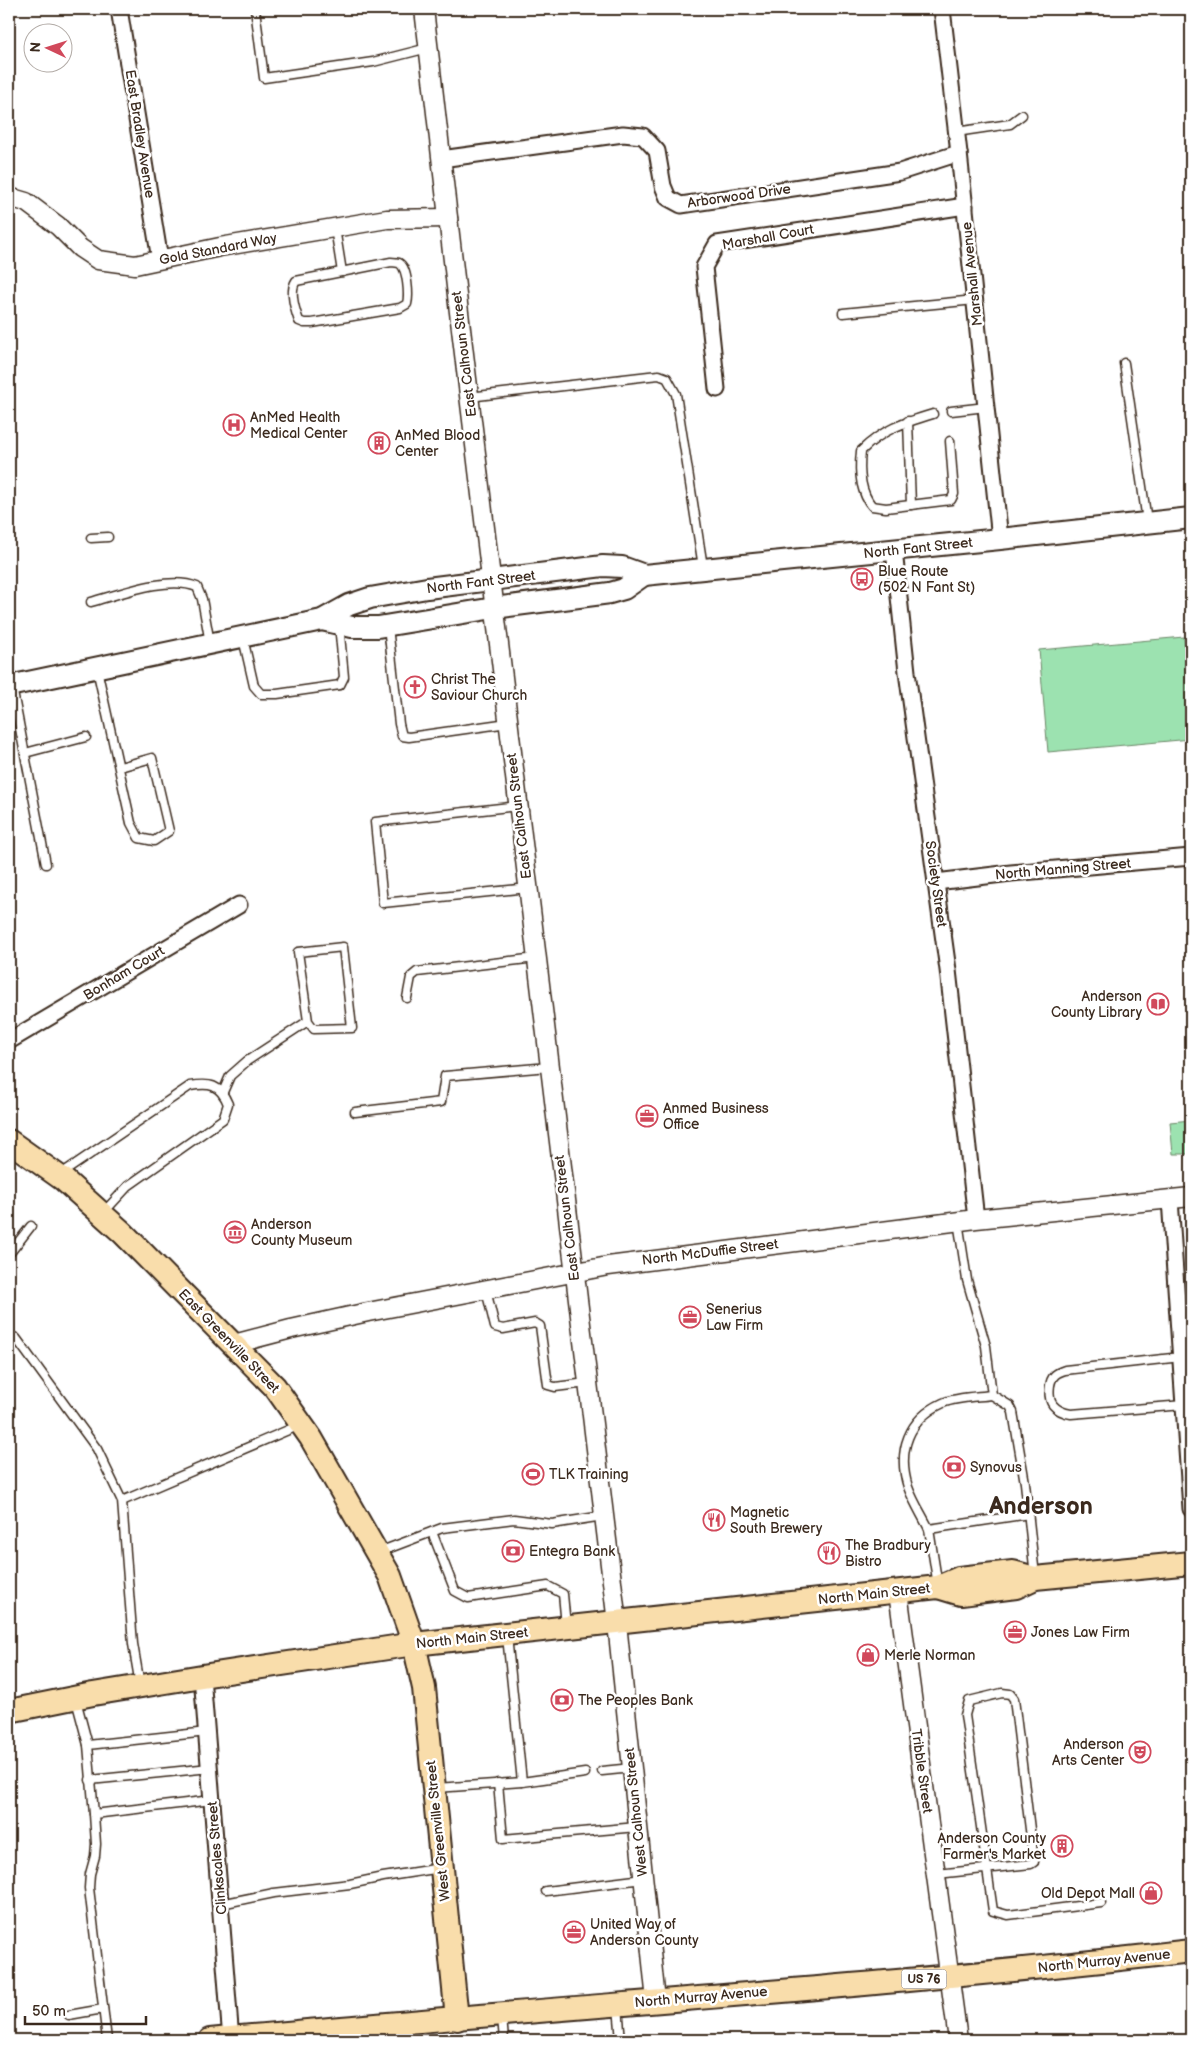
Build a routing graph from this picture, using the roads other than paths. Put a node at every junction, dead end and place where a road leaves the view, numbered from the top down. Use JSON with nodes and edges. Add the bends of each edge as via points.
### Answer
{"nodes":[{"id":1,"x":119,"y":9,"type":"edge"},
{"id":2,"x":256,"y":9,"type":"edge"},
{"id":3,"x":424,"y":9,"type":"edge"},
{"id":4,"x":942,"y":9,"type":"edge"},
{"id":5,"x":428,"y":48,"type":"junction"},
{"id":6,"x":1022,"y":116,"type":"dead end"},
{"id":7,"x":956,"y":132,"type":"junction"},
{"id":8,"x":959,"y":153,"type":"junction"},
{"id":9,"x":441,"y":159,"type":"junction"},
{"id":10,"x":9,"y":197,"type":"edge"},
{"id":11,"x":965,"y":206,"type":"junction"},
{"id":12,"x":448,"y":218,"type":"junction"},
{"id":13,"x":335,"y":228,"type":"junction"},
{"id":14,"x":160,"y":260,"type":"junction"},
{"id":15,"x":342,"y":272,"type":"junction"},
{"id":16,"x":975,"y":300,"type":"junction"},
{"id":17,"x":844,"y":313,"type":"dead end"},
{"id":18,"x":1124,"y":364,"type":"dead end"},
{"id":19,"x":717,"y":389,"type":"dead end"},
{"id":20,"x":469,"y":397,"type":"junction"},
{"id":21,"x":986,"y":407,"type":"junction"},
{"id":22,"x":951,"y":412,"type":"dead end"},
{"id":23,"x":933,"y":414,"type":"dead end"},
{"id":24,"x":908,"y":422,"type":"junction"},
{"id":25,"x":950,"y":441,"type":"dead end"},
{"id":26,"x":911,"y":506,"type":"junction"},
{"id":27,"x":1191,"y":518,"type":"edge"},
{"id":28,"x":1147,"y":523,"type":"junction"},
{"id":29,"x":108,"y":537,"type":"dead end"},
{"id":30,"x":91,"y":538,"type":"dead end"},
{"id":31,"x":1000,"y":540,"type":"junction"},
{"id":32,"x":894,"y":550,"type":"junction"},
{"id":33,"x":703,"y":569,"type":"junction"},
{"id":34,"x":644,"y":575,"type":"junction"},
{"id":35,"x":491,"y":580,"type":"junction"},
{"id":36,"x":91,"y":602,"type":"dead end"},
{"id":37,"x":494,"y":608,"type":"junction"},
{"id":38,"x":331,"y":622,"type":"junction"},
{"id":39,"x":388,"y":625,"type":"junction"},
{"id":40,"x":243,"y":636,"type":"junction"},
{"id":41,"x":211,"y":643,"type":"junction"},
{"id":42,"x":97,"y":667,"type":"junction"},
{"id":43,"x":10,"y":686,"type":"edge"},
{"id":44,"x":508,"y":723,"type":"junction"},
{"id":45,"x":86,"y":737,"type":"dead end"},
{"id":46,"x":25,"y":753,"type":"junction"},
{"id":47,"x":120,"y":767,"type":"junction"},
{"id":48,"x":518,"y":806,"type":"junction"},
{"id":49,"x":1191,"y":857,"type":"edge"},
{"id":50,"x":46,"y":864,"type":"dead end"},
{"id":51,"x":936,"y":882,"type":"junction"},
{"id":52,"x":528,"y":888,"type":"junction"},
{"id":53,"x":239,"y":904,"type":"dead end"},
{"id":54,"x":536,"y":958,"type":"junction"},
{"id":55,"x":407,"y":998,"type":"dead end"},
{"id":56,"x":308,"y":1020,"type":"junction"},
{"id":57,"x":9,"y":1041,"type":"edge"},
{"id":58,"x":549,"y":1066,"type":"junction"},
{"id":59,"x":223,"y":1092,"type":"junction"},
{"id":60,"x":355,"y":1112,"type":"dead end"},
{"id":61,"x":9,"y":1142,"type":"edge"},
{"id":62,"x":58,"y":1176,"type":"junction"},
{"id":63,"x":1191,"y":1196,"type":"edge"},
{"id":64,"x":1170,"y":1199,"type":"junction"},
{"id":65,"x":101,"y":1214,"type":"junction"},
{"id":66,"x":976,"y":1219,"type":"junction"},
{"id":67,"x":958,"y":1221,"type":"junction"},
{"id":68,"x":31,"y":1226,"type":"dead end"},
{"id":69,"x":9,"y":1254,"type":"edge"},
{"id":70,"x":574,"y":1273,"type":"junction"},
{"id":71,"x":486,"y":1290,"type":"junction"},
{"id":72,"x":9,"y":1335,"type":"edge"},
{"id":73,"x":234,"y":1344,"type":"junction"},
{"id":74,"x":1181,"y":1357,"type":"junction"},
{"id":75,"x":1187,"y":1378,"type":"edge"},
{"id":76,"x":587,"y":1383,"type":"junction"},
{"id":77,"x":992,"y":1395,"type":"junction"},
{"id":78,"x":1186,"y":1398,"type":"edge"},
{"id":79,"x":302,"y":1424,"type":"junction"},
{"id":80,"x":122,"y":1501,"type":"junction"},
{"id":81,"x":1191,"y":1509,"type":"edge"},
{"id":82,"x":1028,"y":1514,"type":"junction"},
{"id":83,"x":604,"y":1516,"type":"junction"},
{"id":84,"x":929,"y":1529,"type":"junction"},
{"id":85,"x":432,"y":1532,"type":"junction"},
{"id":86,"x":377,"y":1553,"type":"junction"},
{"id":87,"x":1191,"y":1563,"type":"edge"},
{"id":88,"x":1035,"y":1578,"type":"junction"},
{"id":89,"x":938,"y":1587,"type":"junction"},
{"id":90,"x":898,"y":1592,"type":"junction"},
{"id":91,"x":616,"y":1623,"type":"junction"},
{"id":92,"x":566,"y":1628,"type":"junction"},
{"id":93,"x":506,"y":1634,"type":"junction"},
{"id":94,"x":414,"y":1644,"type":"junction"},
{"id":95,"x":202,"y":1676,"type":"junction"},
{"id":96,"x":140,"y":1687,"type":"junction"},
{"id":97,"x":75,"y":1698,"type":"junction"},
{"id":98,"x":9,"y":1712,"type":"edge"},
{"id":99,"x":207,"y":1732,"type":"junction"},
{"id":100,"x":88,"y":1745,"type":"junction"},
{"id":101,"x":210,"y":1768,"type":"junction"},
{"id":102,"x":632,"y":1768,"type":"junction"},
{"id":103,"x":602,"y":1771,"type":"dead end"},
{"id":104,"x":585,"y":1773,"type":"dead end"},
{"id":105,"x":90,"y":1780,"type":"junction"},
{"id":106,"x":522,"y":1782,"type":"junction"},
{"id":107,"x":498,"y":1783,"type":"junction"},
{"id":108,"x":434,"y":1788,"type":"junction"},
{"id":109,"x":212,"y":1800,"type":"junction"},
{"id":110,"x":94,"y":1814,"type":"junction"},
{"id":111,"x":638,"y":1827,"type":"junction"},
{"id":112,"x":442,"y":1868,"type":"junction"},
{"id":113,"x":988,"y":1868,"type":"junction"},
{"id":114,"x":937,"y":1874,"type":"junction"},
{"id":115,"x":644,"y":1879,"type":"junction"},
{"id":116,"x":546,"y":1891,"type":"dead end"},
{"id":117,"x":1101,"y":1903,"type":"dead end"},
{"id":118,"x":221,"y":1904,"type":"junction"},
{"id":119,"x":1191,"y":1951,"type":"edge"},
{"id":120,"x":951,"y":1977,"type":"junction"},
{"id":121,"x":656,"y":2001,"type":"junction"},
{"id":122,"x":617,"y":2005,"type":"junction"},
{"id":123,"x":103,"y":2009,"type":"junction"},
{"id":124,"x":70,"y":2015,"type":"dead end"},
{"id":125,"x":502,"y":2015,"type":"junction"},
{"id":126,"x":457,"y":2019,"type":"junction"},
{"id":127,"x":106,"y":2040,"type":"edge"},
{"id":128,"x":224,"y":2040,"type":"edge"},
{"id":129,"x":504,"y":2040,"type":"edge"},
{"id":130,"x":621,"y":2040,"type":"edge"},
{"id":131,"x":958,"y":2040,"type":"edge"}],
"edges":[{"from":1,"to":14,"type":"street","name":"East Bradley Avenue"},
{"from":2,"to":5,"type":"lane","via":[[264,78],[373,62]]},
{"from":3,"to":5,"type":"street","name":"East Calhoun Street"},
{"from":4,"to":7,"type":"street","name":"Marshall Avenue"},
{"from":5,"to":9,"type":"street","name":"East Calhoun Street"},
{"from":6,"to":7,"type":"lane","via":[[1010,124]]},
{"from":7,"to":8,"type":"street","name":"Marshall Avenue"},
{"from":8,"to":9,"type":"street","name":"Arborwood Drive","via":[[900,172],[681,205],[668,198],[657,151],[643,136],[623,134]]},
{"from":8,"to":11,"type":"street","name":"Marshall Avenue"},
{"from":9,"to":12,"type":"street","name":"East Calhoun Street"},
{"from":10,"to":14,"type":"street","name":"Gold Standard Way","via":[[26,202],[98,260],[135,264]]},
{"from":11,"to":16,"type":"street","name":"Marshall Avenue"},
{"from":11,"to":19,"type":"street","name":"Marshall Court","via":[[717,244],[704,267]]},
{"from":12,"to":13,"type":"street","name":"Gold Standard Way","via":[[388,220]]},
{"from":12,"to":20,"type":"street","name":"East Calhoun Street"},
{"from":13,"to":14,"type":"street","name":"Gold Standard Way"},
{"from":13,"to":15,"type":"lane"},
{"from":15,"to":15,"type":"lane","via":[[296,281],[292,286],[299,321],[312,323],[400,308],[407,304],[409,296],[404,268],[399,263]]},
{"from":16,"to":17,"type":"lane"},
{"from":16,"to":21,"type":"street","name":"Marshall Avenue"},
{"from":18,"to":28,"type":"lane"},
{"from":20,"to":33,"type":"lane","via":[[648,376],[667,378],[676,394]]},
{"from":20,"to":35,"type":"street","name":"East Calhoun Street"},
{"from":21,"to":22,"type":"lane"},
{"from":21,"to":31,"type":"street","name":"Marshall Avenue"},
{"from":23,"to":24,"type":"lane"},
{"from":24,"to":26,"type":"lane"},
{"from":24,"to":26,"type":"lane","via":[[874,438],[861,451],[860,463],[865,498],[872,506]]},
{"from":25,"to":26,"type":"lane","via":[[954,494],[951,500]]},
{"from":27,"to":28,"type":"main road","name":"North Fant Street"},
{"from":28,"to":31,"type":"main road","name":"North Fant Street"},
{"from":29,"to":30,"type":"lane"},
{"from":31,"to":32,"type":"main road","name":"North Fant Street"},
{"from":32,"to":33,"type":"main road","name":"North Fant Street"},
{"from":32,"to":51,"type":"street","name":"Society Street"},
{"from":33,"to":34,"type":"main road","name":"North Fant Street"},
{"from":34,"to":35,"type":"main road","name":"North Fant Street","via":[[622,567],[603,566]]},
{"from":34,"to":37,"type":"main road","name":"North Fant Street","via":[[624,589],[610,593]]},
{"from":35,"to":37,"type":"street","name":"East Calhoun Street"},
{"from":35,"to":38,"type":"main road","name":"North Fant Street","via":[[370,598],[349,605]]},
{"from":36,"to":41,"type":"lane","via":[[154,586],[188,584],[197,587]]},
{"from":37,"to":39,"type":"main road","name":"North Fant Street"},
{"from":37,"to":44,"type":"street","name":"East Calhoun Street"},
{"from":38,"to":39,"type":"main road","name":"North Fant Street","via":[[352,627]]},
{"from":38,"to":40,"type":"main road","name":"North Fant Street"},
{"from":38,"to":40,"type":"lane","via":[[344,677],[340,685],[261,694],[254,686]]},
{"from":39,"to":44,"type":"lane","via":[[402,736]]},
{"from":40,"to":41,"type":"main road","name":"North Fant Street"},
{"from":41,"to":42,"type":"main road","name":"North Fant Street"},
{"from":42,"to":43,"type":"main road","name":"North Fant Street"},
{"from":42,"to":47,"type":"lane"},
{"from":43,"to":46,"type":"lane"},
{"from":44,"to":48,"type":"street","name":"East Calhoun Street"},
{"from":45,"to":46,"type":"lane"},
{"from":46,"to":50,"type":"lane"},
{"from":47,"to":47,"type":"lane","via":[[131,823],[139,838],[154,841],[169,831],[152,758]]},
{"from":48,"to":52,"type":"street","name":"East Calhoun Street"},
{"from":48,"to":52,"type":"lane","via":[[375,822],[383,903]]},
{"from":49,"to":51,"type":"street","name":"North Manning Street"},
{"from":51,"to":66,"type":"street","name":"Society Street"},
{"from":52,"to":54,"type":"street","name":"East Calhoun Street"},
{"from":53,"to":57,"type":"street","name":"Bonham Court"},
{"from":54,"to":55,"type":"lane","via":[[417,972],[411,977]]},
{"from":54,"to":58,"type":"street","name":"East Calhoun Street"},
{"from":56,"to":56,"type":"lane","via":[[298,952],[343,947],[352,1028],[314,1030]]},
{"from":56,"to":59,"type":"lane","via":[[247,1061],[230,1076]]},
{"from":58,"to":60,"type":"lane","via":[[445,1076],[440,1102]]},
{"from":58,"to":70,"type":"street","name":"East Calhoun Street"},
{"from":59,"to":62,"type":"lane","via":[[207,1083],[190,1086]]},
{"from":59,"to":65,"type":"lane","via":[[228,1104],[223,1119],[128,1186]]},
{"from":61,"to":62,"type":"main road","name":"East Greenville Street"},
{"from":62,"to":65,"type":"main road","name":"East Greenville Street"},
{"from":63,"to":64,"type":"street","name":"North McDuffie Street"},
{"from":64,"to":66,"type":"street","name":"North McDuffie Street"},
{"from":64,"to":74,"type":"street"},
{"from":65,"to":73,"type":"main road","name":"East Greenville Street"},
{"from":66,"to":67,"type":"street","name":"North McDuffie Street"},
{"from":67,"to":70,"type":"street","name":"North McDuffie Street","via":[[707,1252]]},
{"from":67,"to":77,"type":"lane","via":[[967,1280],[986,1346]]},
{"from":68,"to":69,"type":"lane"},
{"from":70,"to":71,"type":"street","name":"North McDuffie Street"},
{"from":70,"to":76,"type":"street","name":"East Calhoun Street"},
{"from":71,"to":73,"type":"street","name":"North McDuffie Street","via":[[300,1327]]},
{"from":71,"to":76,"type":"lane","via":[[495,1327],[503,1329],[536,1323],[540,1326],[548,1385]]},
{"from":72,"to":80,"type":"lane","via":[[16,1338],[97,1448]]},
{"from":73,"to":79,"type":"main road","name":"East Greenville Street","via":[[275,1387]]},
{"from":74,"to":75,"type":"street"},
{"from":74,"to":78,"type":"lane","via":[[1065,1370],[1051,1380],[1050,1392],[1052,1404],[1071,1414]]},
{"from":75,"to":78,"type":"street"},
{"from":76,"to":83,"type":"street","name":"East Calhoun Street"},
{"from":77,"to":82,"type":"lane","via":[[1010,1406],[1013,1412]]},
{"from":77,"to":84,"type":"lane","via":[[945,1402],[918,1419],[907,1438],[904,1462],[908,1487]]},
{"from":78,"to":81,"type":"street"},
{"from":79,"to":80,"type":"lane"},
{"from":79,"to":86,"type":"main road","name":"East Greenville Street"},
{"from":80,"to":96,"type":"lane","via":[[133,1644]]},
{"from":82,"to":84,"type":"lane"},
{"from":82,"to":88,"type":"lane"},
{"from":83,"to":85,"type":"lane","via":[[552,1524],[514,1519]]},
{"from":83,"to":91,"type":"street","name":"East Calhoun Street"},
{"from":84,"to":89,"type":"lane"},
{"from":85,"to":86,"type":"lane"},
{"from":85,"to":92,"type":"lane","via":[[455,1591],[468,1598],[548,1586],[562,1594]]},
{"from":86,"to":94,"type":"main road","name":"East Greenville Street","via":[[390,1576]]},
{"from":87,"to":88,"type":"main road","name":"North Main Street"},
{"from":88,"to":89,"type":"main road","name":"North Main Street","via":[[1013,1572],[959,1578]]},
{"from":89,"to":90,"type":"main road","name":"North Main Street"},
{"from":90,"to":91,"type":"main road","name":"North Main Street"},
{"from":90,"to":114,"type":"street","name":"Tribble Street"},
{"from":91,"to":92,"type":"main road","name":"North Main Street"},
{"from":91,"to":102,"type":"street","name":"West Calhoun Street"},
{"from":92,"to":93,"type":"main road","name":"North Main Street"},
{"from":93,"to":94,"type":"main road","name":"North Main Street"},
{"from":93,"to":106,"type":"lane"},
{"from":94,"to":95,"type":"main road","name":"North Main Street"},
{"from":94,"to":108,"type":"main road","name":"West Greenville Street","via":[[424,1688]]},
{"from":95,"to":96,"type":"main road","name":"North Main Street"},
{"from":95,"to":99,"type":"street","name":"Clinkscales Street"},
{"from":96,"to":97,"type":"main road","name":"North Main Street"},
{"from":97,"to":98,"type":"main road","name":"North Main Street"},
{"from":97,"to":100,"type":"lane"},
{"from":99,"to":100,"type":"lane"},
{"from":99,"to":101,"type":"street","name":"Clinkscales Street"},
{"from":100,"to":105,"type":"lane"},
{"from":101,"to":105,"type":"lane"},
{"from":101,"to":109,"type":"street","name":"Clinkscales Street"},
{"from":102,"to":103,"type":"lane"},
{"from":102,"to":111,"type":"street","name":"West Calhoun Street"},
{"from":104,"to":106,"type":"lane"},
{"from":105,"to":110,"type":"lane"},
{"from":106,"to":107,"type":"lane"},
{"from":107,"to":108,"type":"lane"},
{"from":107,"to":111,"type":"lane","via":[[503,1838]]},
{"from":108,"to":112,"type":"main road","name":"West Greenville Street"},
{"from":109,"to":110,"type":"lane"},
{"from":109,"to":118,"type":"street","name":"Clinkscales Street"},
{"from":110,"to":123,"type":"lane","via":[[96,1844],[89,1888]]},
{"from":111,"to":115,"type":"street","name":"West Calhoun Street"},
{"from":112,"to":118,"type":"lane"},
{"from":112,"to":126,"type":"main road","name":"West Greenville Street"},
{"from":113,"to":113,"type":"lane","via":[[1034,1862],[1014,1699],[1010,1694],[1002,1693],[969,1701],[965,1715]]},
{"from":113,"to":114,"type":"lane"},
{"from":113,"to":117,"type":"lane","via":[[993,1911],[999,1914]]},
{"from":114,"to":120,"type":"street","name":"Tribble Street"},
{"from":115,"to":116,"type":"lane"},
{"from":115,"to":121,"type":"street","name":"West Calhoun Street"},
{"from":118,"to":128,"type":"street","name":"Clinkscales Street"},
{"from":119,"to":120,"type":"main road","name":"North Murray Avenue","number":"US 76"},
{"from":120,"to":121,"type":"main road","name":"North Murray Avenue","number":"US 76"},
{"from":120,"to":131,"type":"street","name":"Tribble Street"},
{"from":121,"to":122,"type":"main road","name":"North Murray Avenue","number":"US 76"},
{"from":122,"to":125,"type":"main road","name":"North Murray Avenue","number":"US 76"},
{"from":122,"to":130,"type":"lane"},
{"from":123,"to":124,"type":"lane"},
{"from":123,"to":127,"type":"lane"},
{"from":125,"to":126,"type":"main road","name":"North Murray Avenue","number":"US 76"},
{"from":125,"to":129,"type":"lane"},
{"from":126,"to":128,"type":"main road","name":"North Murray Avenue","number":"US 76"}]}
